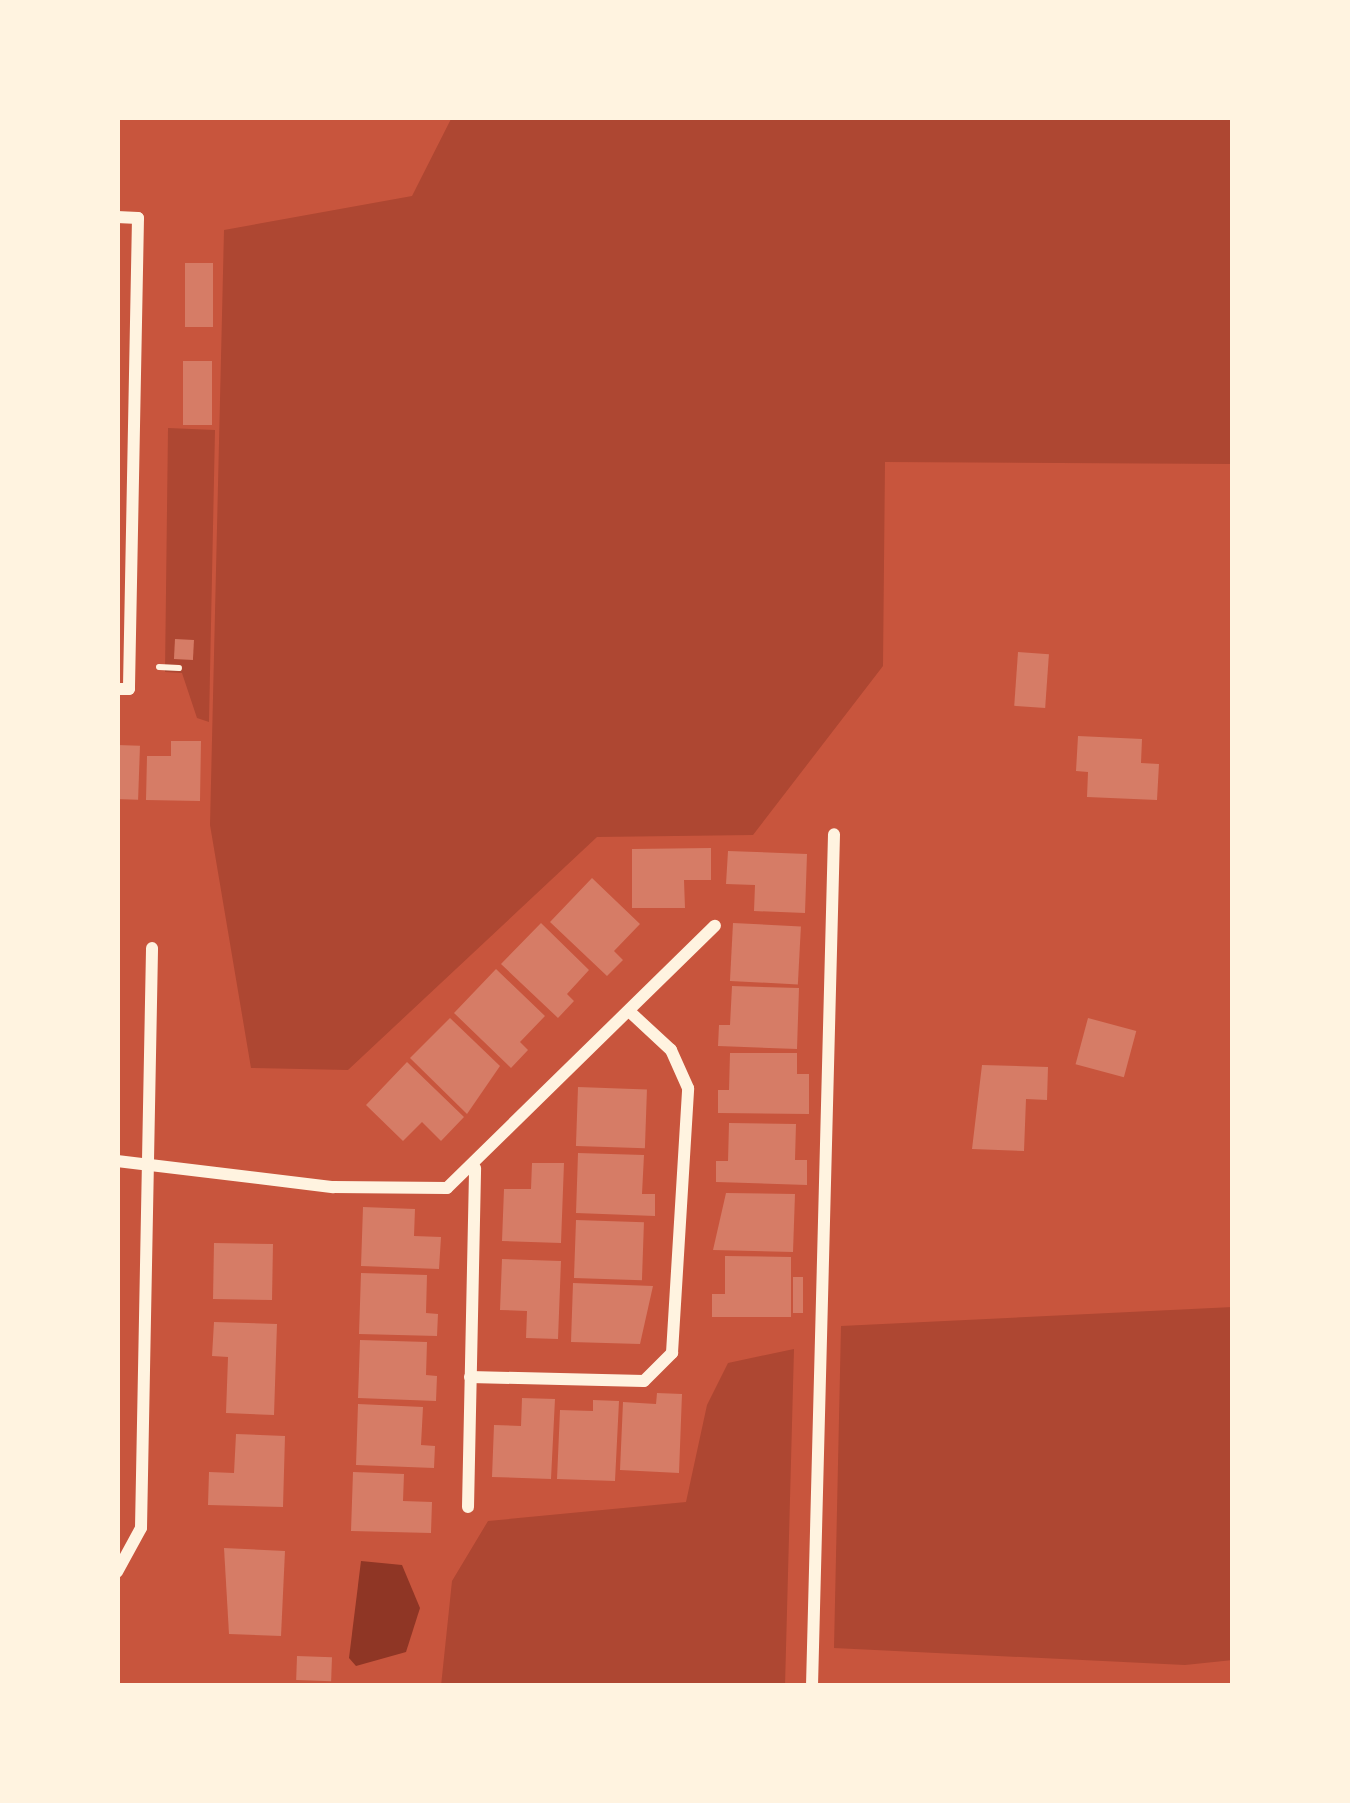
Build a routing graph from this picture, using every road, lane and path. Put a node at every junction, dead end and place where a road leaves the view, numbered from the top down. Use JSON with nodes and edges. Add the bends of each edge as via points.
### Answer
{"nodes":[{"id":1,"x":117,"y":217,"type":"edge"},
{"id":2,"x":159,"y":668,"type":"dead end"},
{"id":3,"x":179,"y":668,"type":"dead end"},
{"id":4,"x":123,"y":689,"type":"edge"},
{"id":5,"x":834,"y":834,"type":"dead end"},
{"id":6,"x":715,"y":926,"type":"dead end"},
{"id":7,"x":152,"y":948,"type":"dead end"},
{"id":8,"x":630,"y":1012,"type":"junction"},
{"id":9,"x":117,"y":1161,"type":"edge"},
{"id":10,"x":147,"y":1162,"type":"junction"},
{"id":11,"x":475,"y":1168,"type":"junction"},
{"id":12,"x":470,"y":1377,"type":"junction"},
{"id":13,"x":468,"y":1507,"type":"dead end"},
{"id":14,"x":117,"y":1572,"type":"edge"},
{"id":15,"x":812,"y":1686,"type":"edge"}],
"edges":[{"from":1,"to":4,"type":"street","via":[[138,218]]},
{"from":2,"to":3,"type":"path"},
{"from":5,"to":15,"type":"street"},
{"from":6,"to":8,"type":"street"},
{"from":7,"to":10,"type":"street"},
{"from":8,"to":11,"type":"street"},
{"from":8,"to":12,"type":"street","via":[[671,1050],[688,1088],[672,1353],[644,1381]]},
{"from":9,"to":10,"type":"street"},
{"from":10,"to":11,"type":"street","via":[[314,1185],[432,1190]]},
{"from":10,"to":14,"type":"street","via":[[141,1528]]},
{"from":11,"to":12,"type":"street"},
{"from":12,"to":13,"type":"street"}]}
